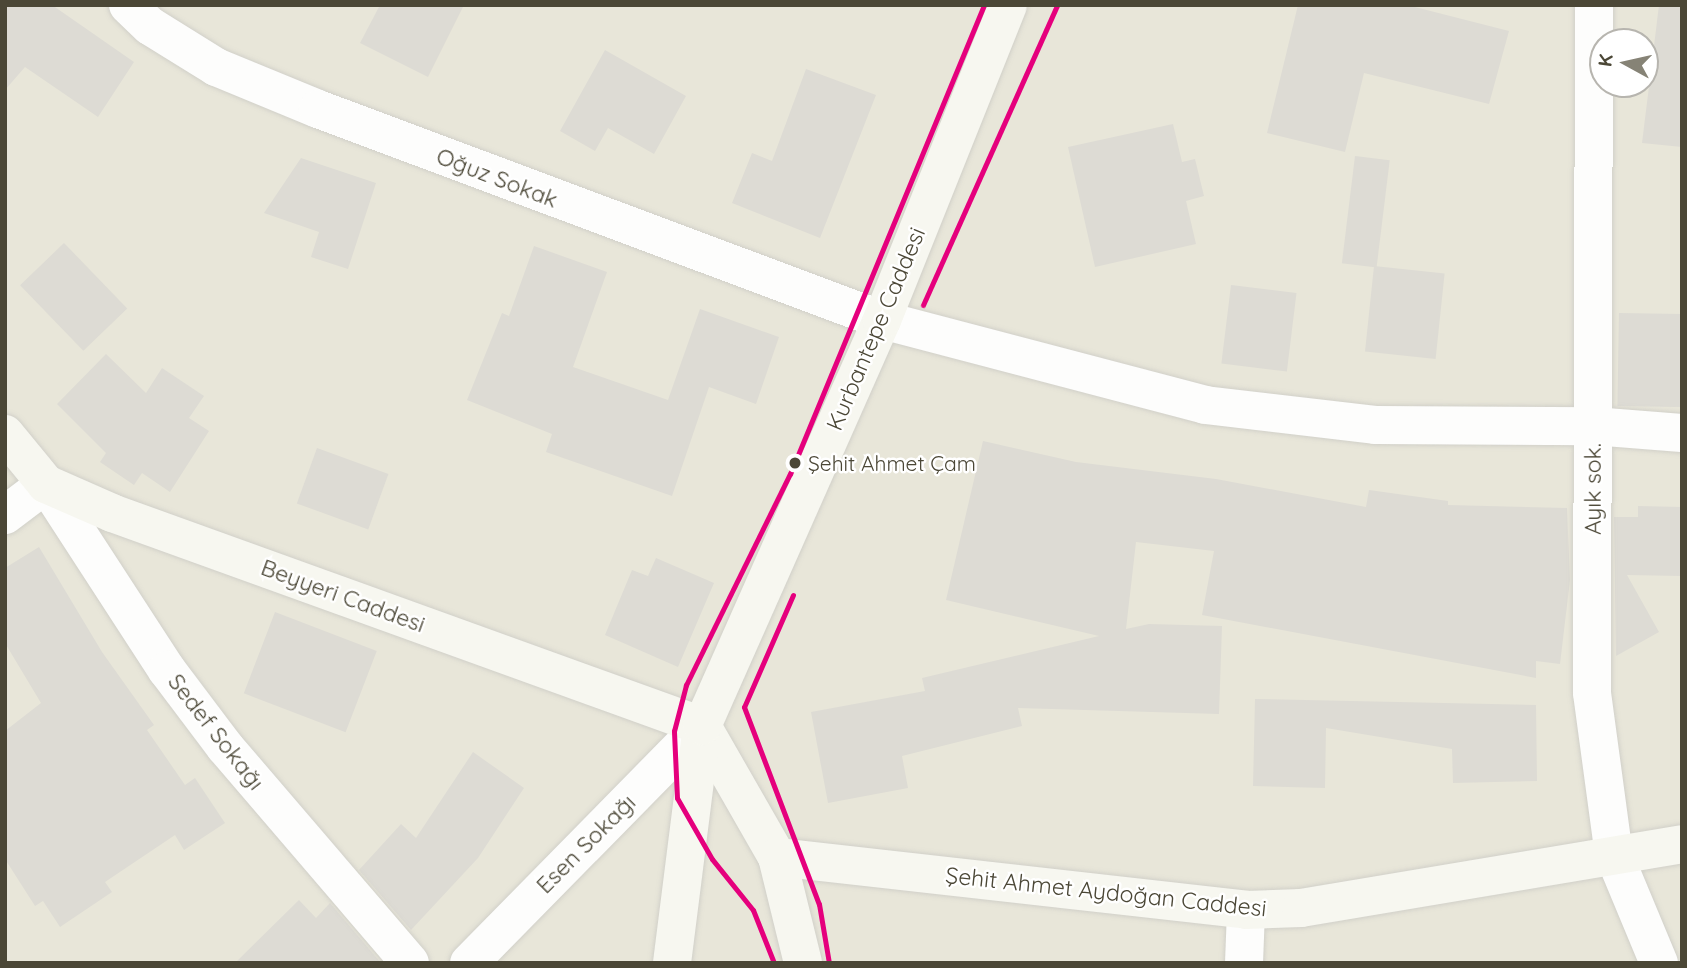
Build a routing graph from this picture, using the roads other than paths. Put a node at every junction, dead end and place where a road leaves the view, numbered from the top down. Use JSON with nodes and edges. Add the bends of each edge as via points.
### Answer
{"nodes":[{"id":1,"x":128,"y":5,"type":"edge"},
{"id":2,"x":1008,"y":5,"type":"edge"},
{"id":3,"x":1594,"y":5,"type":"edge"},
{"id":4,"x":882,"y":320,"type":"junction"},
{"id":5,"x":1593,"y":426,"type":"junction"},
{"id":6,"x":1682,"y":433,"type":"edge"},
{"id":7,"x":5,"y":434,"type":"edge"},
{"id":8,"x":46,"y":484,"type":"junction"},
{"id":9,"x":5,"y":515,"type":"edge"},
{"id":10,"x":702,"y":726,"type":"junction"},
{"id":11,"x":1682,"y":844,"type":"edge"},
{"id":12,"x":1614,"y":855,"type":"junction"},
{"id":13,"x":777,"y":857,"type":"junction"},
{"id":14,"x":1246,"y":910,"type":"junction"},
{"id":15,"x":410,"y":963,"type":"edge"},
{"id":16,"x":469,"y":963,"type":"edge"},
{"id":17,"x":672,"y":963,"type":"edge"},
{"id":18,"x":803,"y":963,"type":"edge"},
{"id":19,"x":1244,"y":963,"type":"edge"},
{"id":20,"x":1659,"y":963,"type":"edge"}],
"edges":[{"from":1,"to":4,"type":"street","name":"Oğuz Sokak","via":[[149,26],[216,67]]},
{"from":2,"to":4,"type":"street","name":"Kurbantepe Caddesi"},
{"from":3,"to":5,"type":"street","name":"Ayık sok."},
{"from":4,"to":5,"type":"street","name":"Oğuz Sokak","via":[[1205,405],[1375,425]]},
{"from":4,"to":10,"type":"street","name":"Kurbantepe Caddesi"},
{"from":5,"to":6,"type":"street","name":"Oğuz Sokak"},
{"from":5,"to":12,"type":"street","name":"Ayık sok.","via":[[1592,693]]},
{"from":7,"to":8,"type":"street","name":"Beyyeri Caddesi"},
{"from":8,"to":9,"type":"street"},
{"from":8,"to":10,"type":"street","name":"Beyyeri Caddesi","via":[[112,513]]},
{"from":8,"to":15,"type":"street","name":"Sedef Sokağı","via":[[167,670],[217,736]]},
{"from":10,"to":13,"type":"street"},
{"from":10,"to":16,"type":"street","name":"Esen Sokağı"},
{"from":10,"to":17,"type":"street","name":"Kurbantepe Caddesi"},
{"from":11,"to":12,"type":"street","name":"Şehit Ahmet Aydoğan Caddesi"},
{"from":12,"to":14,"type":"street","name":"Şehit Ahmet Aydoğan Caddesi","via":[[1301,908]]},
{"from":12,"to":20,"type":"street","name":"Ayık sok."},
{"from":13,"to":14,"type":"street","name":"Şehit Ahmet Aydoğan Caddesi"},
{"from":13,"to":18,"type":"street"},
{"from":14,"to":19,"type":"street"}]}
